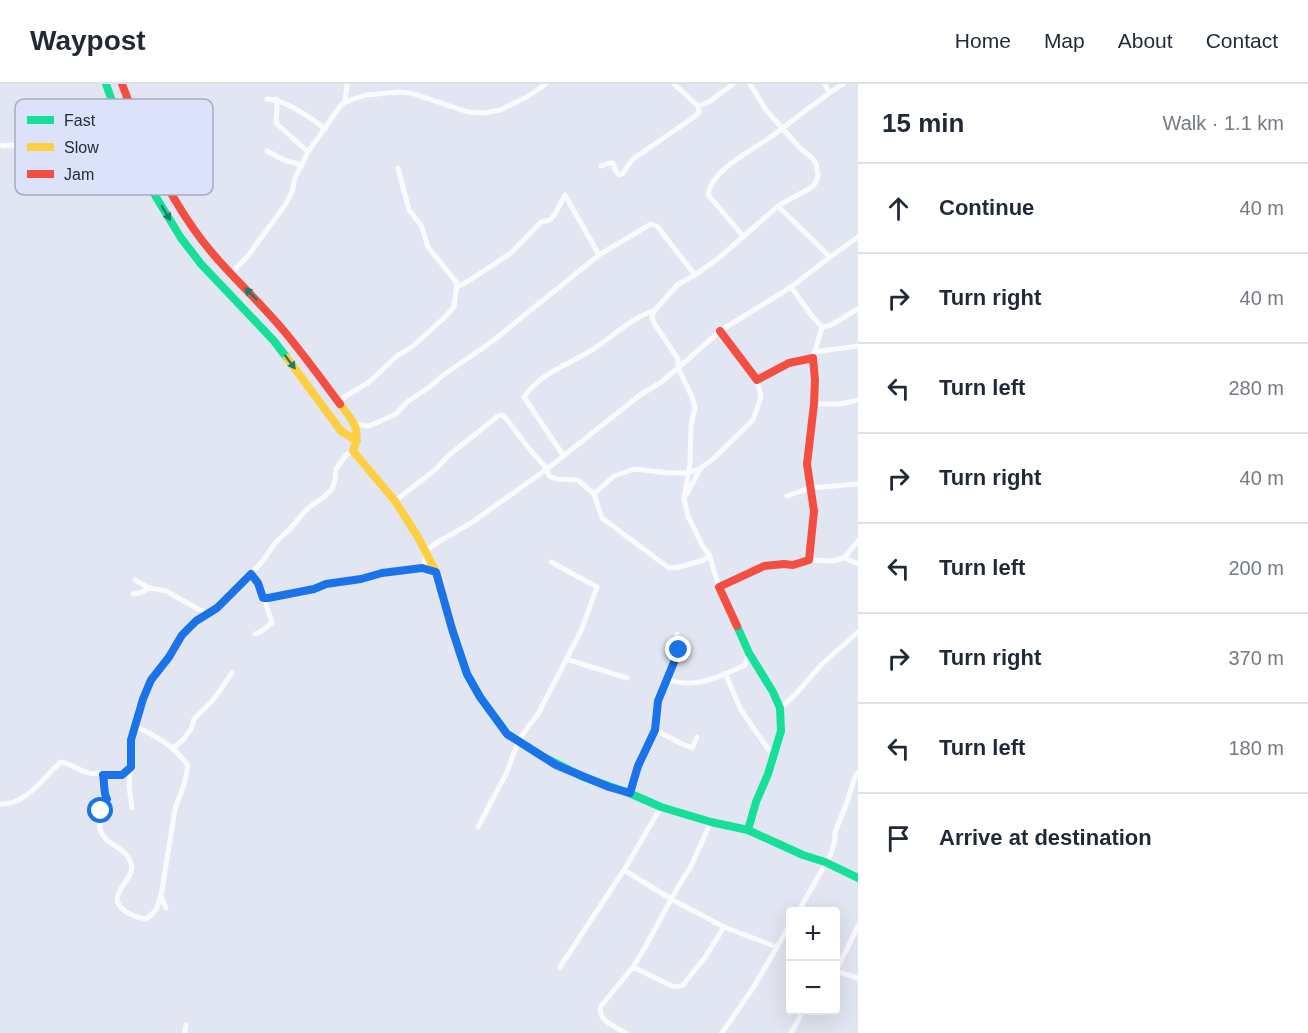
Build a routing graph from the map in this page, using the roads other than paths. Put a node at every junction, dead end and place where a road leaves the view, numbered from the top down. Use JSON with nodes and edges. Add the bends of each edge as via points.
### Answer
{"nodes":[{"id":1,"x":106,"y":84,"type":"edge"},
{"id":2,"x":122,"y":84,"type":"edge"},
{"id":3,"x":347,"y":84,"type":"edge"},
{"id":4,"x":546,"y":84,"type":"edge"},
{"id":5,"x":674,"y":84,"type":"edge"},
{"id":6,"x":733,"y":84,"type":"edge"},
{"id":7,"x":750,"y":84,"type":"edge"},
{"id":8,"x":825,"y":84,"type":"edge"},
{"id":9,"x":843,"y":84,"type":"edge"},
{"id":10,"x":829,"y":93,"type":"junction"},
{"id":11,"x":111,"y":99,"type":"edge"},
{"id":12,"x":127,"y":99,"type":"edge"},
{"id":13,"x":267,"y":99,"type":"dead end"},
{"id":14,"x":276,"y":99,"type":"junction"},
{"id":15,"x":345,"y":102,"type":"junction"},
{"id":16,"x":699,"y":106,"type":"junction"},
{"id":17,"x":782,"y":127,"type":"junction"},
{"id":18,"x":325,"y":129,"type":"junction"},
{"id":19,"x":0,"y":144,"type":"edge"},
{"id":20,"x":15,"y":146,"type":"edge"},
{"id":21,"x":267,"y":151,"type":"dead end"},
{"id":22,"x":308,"y":152,"type":"junction"},
{"id":23,"x":301,"y":166,"type":"junction"},
{"id":24,"x":601,"y":166,"type":"dead end"},
{"id":25,"x":398,"y":168,"type":"dead end"},
{"id":26,"x":155,"y":195,"type":"edge"},
{"id":27,"x":172,"y":195,"type":"edge"},
{"id":28,"x":778,"y":206,"type":"junction"},
{"id":29,"x":744,"y":237,"type":"junction"},
{"id":30,"x":858,"y":237,"type":"edge"},
{"id":31,"x":599,"y":255,"type":"junction"},
{"id":32,"x":830,"y":257,"type":"junction"},
{"id":33,"x":231,"y":273,"type":"junction"},
{"id":34,"x":695,"y":275,"type":"junction"},
{"id":35,"x":457,"y":287,"type":"junction"},
{"id":36,"x":791,"y":287,"type":"junction"},
{"id":37,"x":858,"y":309,"type":"edge"},
{"id":38,"x":655,"y":310,"type":"junction"},
{"id":39,"x":822,"y":327,"type":"junction"},
{"id":40,"x":720,"y":332,"type":"junction"},
{"id":41,"x":858,"y":346,"type":"edge"},
{"id":42,"x":813,"y":355,"type":"junction"},
{"id":43,"x":678,"y":368,"type":"junction"},
{"id":44,"x":758,"y":380,"type":"junction"},
{"id":45,"x":858,"y":400,"type":"edge"},
{"id":46,"x":814,"y":404,"type":"junction"},
{"id":47,"x":343,"y":406,"type":"junction"},
{"id":48,"x":355,"y":424,"type":"junction"},
{"id":49,"x":357,"y":441,"type":"junction"},
{"id":50,"x":353,"y":451,"type":"junction"},
{"id":51,"x":563,"y":455,"type":"junction"},
{"id":52,"x":701,"y":468,"type":"junction"},
{"id":53,"x":547,"y":469,"type":"junction"},
{"id":54,"x":688,"y":473,"type":"junction"},
{"id":55,"x":858,"y":484,"type":"edge"},
{"id":56,"x":810,"y":488,"type":"junction"},
{"id":57,"x":594,"y":494,"type":"junction"},
{"id":58,"x":787,"y":496,"type":"dead end"},
{"id":59,"x":684,"y":499,"type":"junction"},
{"id":60,"x":395,"y":501,"type":"junction"},
{"id":61,"x":858,"y":541,"type":"edge"},
{"id":62,"x":425,"y":552,"type":"junction"},
{"id":63,"x":709,"y":554,"type":"junction"},
{"id":64,"x":844,"y":558,"type":"junction"},
{"id":65,"x":809,"y":560,"type":"junction"},
{"id":66,"x":551,"y":562,"type":"dead end"},
{"id":67,"x":858,"y":564,"type":"edge"},
{"id":68,"x":422,"y":568,"type":"junction"},
{"id":69,"x":436,"y":572,"type":"junction"},
{"id":70,"x":251,"y":574,"type":"junction"},
{"id":71,"x":135,"y":580,"type":"dead end"},
{"id":72,"x":719,"y":587,"type":"junction"},
{"id":73,"x":149,"y":588,"type":"junction"},
{"id":74,"x":133,"y":594,"type":"dead end"},
{"id":75,"x":263,"y":598,"type":"junction"},
{"id":76,"x":209,"y":613,"type":"junction"},
{"id":77,"x":858,"y":632,"type":"edge"},
{"id":78,"x":255,"y":634,"type":"dead end"},
{"id":79,"x":677,"y":634,"type":"dead end"},
{"id":80,"x":748,"y":653,"type":"junction"},
{"id":81,"x":566,"y":659,"type":"junction"},
{"id":82,"x":232,"y":673,"type":"dead end"},
{"id":83,"x":725,"y":673,"type":"junction"},
{"id":84,"x":627,"y":678,"type":"dead end"},
{"id":85,"x":667,"y":680,"type":"junction"},
{"id":86,"x":780,"y":708,"type":"junction"},
{"id":87,"x":134,"y":726,"type":"junction"},
{"id":88,"x":655,"y":730,"type":"junction"},
{"id":89,"x":698,"y":737,"type":"dead end"},
{"id":90,"x":518,"y":742,"type":"junction"},
{"id":91,"x":173,"y":748,"type":"junction"},
{"id":92,"x":773,"y":756,"type":"junction"},
{"id":93,"x":131,"y":767,"type":"junction"},
{"id":94,"x":858,"y":773,"type":"edge"},
{"id":95,"x":103,"y":775,"type":"junction"},
{"id":96,"x":630,"y":793,"type":"junction"},
{"id":97,"x":0,"y":804,"type":"edge"},
{"id":98,"x":661,"y":807,"type":"junction"},
{"id":99,"x":132,"y":808,"type":"dead end"},
{"id":100,"x":711,"y":822,"type":"junction"},
{"id":101,"x":478,"y":827,"type":"dead end"},
{"id":102,"x":748,"y":830,"type":"junction"},
{"id":103,"x":825,"y":862,"type":"junction"},
{"id":104,"x":624,"y":870,"type":"junction"},
{"id":105,"x":858,"y":878,"type":"edge"},
{"id":106,"x":161,"y":896,"type":"junction"},
{"id":107,"x":671,"y":899,"type":"junction"},
{"id":108,"x":801,"y":907,"type":"edge"},
{"id":109,"x":166,"y":908,"type":"dead end"},
{"id":110,"x":858,"y":926,"type":"edge"},
{"id":111,"x":724,"y":927,"type":"junction"},
{"id":112,"x":786,"y":932,"type":"edge"},
{"id":113,"x":777,"y":947,"type":"junction"},
{"id":114,"x":840,"y":963,"type":"edge"},
{"id":115,"x":560,"y":967,"type":"dead end"},
{"id":116,"x":633,"y":967,"type":"junction"},
{"id":117,"x":840,"y":972,"type":"edge"},
{"id":118,"x":858,"y":978,"type":"edge"},
{"id":119,"x":802,"y":1015,"type":"edge"},
{"id":120,"x":186,"y":1025,"type":"dead end"},
{"id":121,"x":185,"y":1033,"type":"edge"},
{"id":122,"x":626,"y":1033,"type":"edge"},
{"id":123,"x":722,"y":1033,"type":"edge"},
{"id":124,"x":791,"y":1033,"type":"edge"}],
"edges":[{"from":1,"to":11,"type":"main road","one_way":true},
{"from":2,"to":12,"type":"main road"},
{"from":3,"to":15,"type":"street"},
{"from":4,"to":15,"type":"street","via":[[527,97],[485,114],[468,112],[405,89]]},
{"from":5,"to":16,"type":"street"},
{"from":6,"to":16,"type":"street"},
{"from":7,"to":17,"type":"street"},
{"from":8,"to":10,"type":"street"},
{"from":9,"to":10,"type":"street"},
{"from":10,"to":17,"type":"street"},
{"from":13,"to":14,"type":"street"},
{"from":14,"to":18,"type":"street"},
{"from":14,"to":22,"type":"street","via":[[276,123]]},
{"from":15,"to":18,"type":"street"},
{"from":16,"to":24,"type":"street","via":[[694,117],[633,159],[622,174],[613,163]]},
{"from":17,"to":28,"type":"street","via":[[812,158],[818,176],[812,186]]},
{"from":17,"to":29,"type":"street","via":[[734,161],[708,191]]},
{"from":18,"to":22,"type":"street"},
{"from":19,"to":20,"type":"street"},
{"from":21,"to":23,"type":"street"},
{"from":22,"to":23,"type":"street"},
{"from":23,"to":33,"type":"street","via":[[285,206]]},
{"from":25,"to":35,"type":"street","via":[[409,210],[421,225],[428,247]]},
{"from":26,"to":49,"type":"main road","one_way":true,"via":[[201,264],[274,341],[341,430]]},
{"from":27,"to":33,"type":"main road","via":[[193,229]]},
{"from":28,"to":29,"type":"street"},
{"from":28,"to":32,"type":"street"},
{"from":29,"to":34,"type":"street"},
{"from":30,"to":32,"type":"street"},
{"from":31,"to":34,"type":"street","via":[[654,224]]},
{"from":31,"to":35,"type":"street","via":[[565,195],[550,220],[541,222],[511,253]]},
{"from":31,"to":48,"type":"street","via":[[396,414],[369,426]]},
{"from":32,"to":36,"type":"street"},
{"from":47,"to":33,"type":"main road","one_way":true,"via":[[285,331]]},
{"from":34,"to":38,"type":"street","via":[[678,284]]},
{"from":35,"to":47,"type":"street","via":[[454,307],[444,318],[369,382],[341,399]]},
{"from":36,"to":39,"type":"street"},
{"from":36,"to":40,"type":"street"},
{"from":37,"to":39,"type":"street"},
{"from":38,"to":43,"type":"street","via":[[652,317],[678,359]]},
{"from":38,"to":51,"type":"street","via":[[626,324],[529,389],[524,397]]},
{"from":39,"to":42,"type":"street"},
{"from":40,"to":43,"type":"street"},
{"from":40,"to":44,"type":"main road"},
{"from":41,"to":42,"type":"street"},
{"from":42,"to":44,"type":"main road"},
{"from":42,"to":46,"type":"main road"},
{"from":43,"to":51,"type":"street"},
{"from":43,"to":54,"type":"street","via":[[695,407]]},
{"from":44,"to":52,"type":"street","via":[[761,397],[753,420]]},
{"from":45,"to":46,"type":"street"},
{"from":46,"to":56,"type":"main road","via":[[807,464]]},
{"from":47,"to":48,"type":"main road"},
{"from":48,"to":49,"type":"main road"},
{"from":49,"to":50,"type":"main road"},
{"from":50,"to":60,"type":"main road"},
{"from":50,"to":70,"type":"street","via":[[336,469],[332,489],[307,509]]},
{"from":51,"to":53,"type":"street"},
{"from":52,"to":54,"type":"street"},
{"from":52,"to":59,"type":"street"},
{"from":53,"to":57,"type":"street","via":[[549,476],[576,480]]},
{"from":53,"to":60,"type":"street","via":[[501,415]]},
{"from":53,"to":62,"type":"street"},
{"from":54,"to":57,"type":"street","via":[[634,469],[614,476]]},
{"from":54,"to":59,"type":"street"},
{"from":55,"to":56,"type":"street"},
{"from":56,"to":58,"type":"street"},
{"from":56,"to":65,"type":"main road","via":[[814,511]]},
{"from":57,"to":63,"type":"street","via":[[602,518],[669,568],[696,563]]},
{"from":59,"to":63,"type":"street","via":[[688,516]]},
{"from":60,"to":62,"type":"main road"},
{"from":61,"to":64,"type":"street"},
{"from":62,"to":68,"type":"street"},
{"from":62,"to":69,"type":"main road"},
{"from":63,"to":72,"type":"street"},
{"from":64,"to":65,"type":"street"},
{"from":64,"to":67,"type":"street"},
{"from":65,"to":72,"type":"main road","via":[[793,566],[764,566]]},
{"from":66,"to":81,"type":"street","via":[[597,586]]},
{"from":68,"to":69,"type":"street"},
{"from":68,"to":75,"type":"street"},
{"from":69,"to":90,"type":"main road","via":[[467,674],[507,734]]},
{"from":70,"to":75,"type":"street"},
{"from":70,"to":76,"type":"street"},
{"from":71,"to":73,"type":"street"},
{"from":72,"to":80,"type":"main road"},
{"from":73,"to":74,"type":"street"},
{"from":73,"to":76,"type":"street","via":[[166,591]]},
{"from":75,"to":78,"type":"street","via":[[272,623]]},
{"from":76,"to":87,"type":"street","via":[[182,635],[151,680]]},
{"from":77,"to":86,"type":"street"},
{"from":79,"to":85,"type":"street","via":[[679,650]]},
{"from":80,"to":83,"type":"street","via":[[745,665]]},
{"from":80,"to":86,"type":"main road"},
{"from":81,"to":84,"type":"street"},
{"from":81,"to":90,"type":"street","via":[[538,714]]},
{"from":82,"to":91,"type":"street"},
{"from":83,"to":85,"type":"street","via":[[687,683]]},
{"from":83,"to":92,"type":"street","via":[[741,710]]},
{"from":85,"to":88,"type":"street","via":[[658,701]]},
{"from":86,"to":92,"type":"main road","via":[[781,731]]},
{"from":87,"to":91,"type":"street"},
{"from":87,"to":93,"type":"street"},
{"from":88,"to":89,"type":"street","via":[[692,748]]},
{"from":88,"to":96,"type":"street"},
{"from":90,"to":96,"type":"main road","via":[[556,765]]},
{"from":90,"to":101,"type":"street"},
{"from":91,"to":106,"type":"street","via":[[188,766],[175,809]]},
{"from":92,"to":102,"type":"main road"},
{"from":93,"to":95,"type":"street","via":[[122,775]]},
{"from":93,"to":99,"type":"street"},
{"from":94,"to":103,"type":"street"},
{"from":95,"to":97,"type":"street","via":[[61,762],[27,795]]},
{"from":95,"to":106,"type":"street","via":[[107,799],[99,816],[101,833],[128,856],[132,865],[132,872],[117,896],[118,904],[136,918],[146,919],[158,907]]},
{"from":96,"to":98,"type":"main road"},
{"from":98,"to":100,"type":"main road"},
{"from":98,"to":104,"type":"street"},
{"from":100,"to":102,"type":"main road"},
{"from":100,"to":107,"type":"street"},
{"from":102,"to":103,"type":"main road"},
{"from":103,"to":105,"type":"main road"},
{"from":103,"to":108,"type":"street"},
{"from":104,"to":107,"type":"street"},
{"from":104,"to":115,"type":"street"},
{"from":106,"to":109,"type":"street"},
{"from":107,"to":111,"type":"street"},
{"from":107,"to":116,"type":"street"},
{"from":110,"to":114,"type":"street"},
{"from":111,"to":113,"type":"street"},
{"from":111,"to":116,"type":"street","via":[[683,985],[672,986]]},
{"from":112,"to":113,"type":"street"},
{"from":113,"to":123,"type":"street"},
{"from":116,"to":122,"type":"street","via":[[599,1011],[605,1021]]},
{"from":117,"to":118,"type":"street"},
{"from":119,"to":124,"type":"street"},
{"from":120,"to":121,"type":"street"}]}
